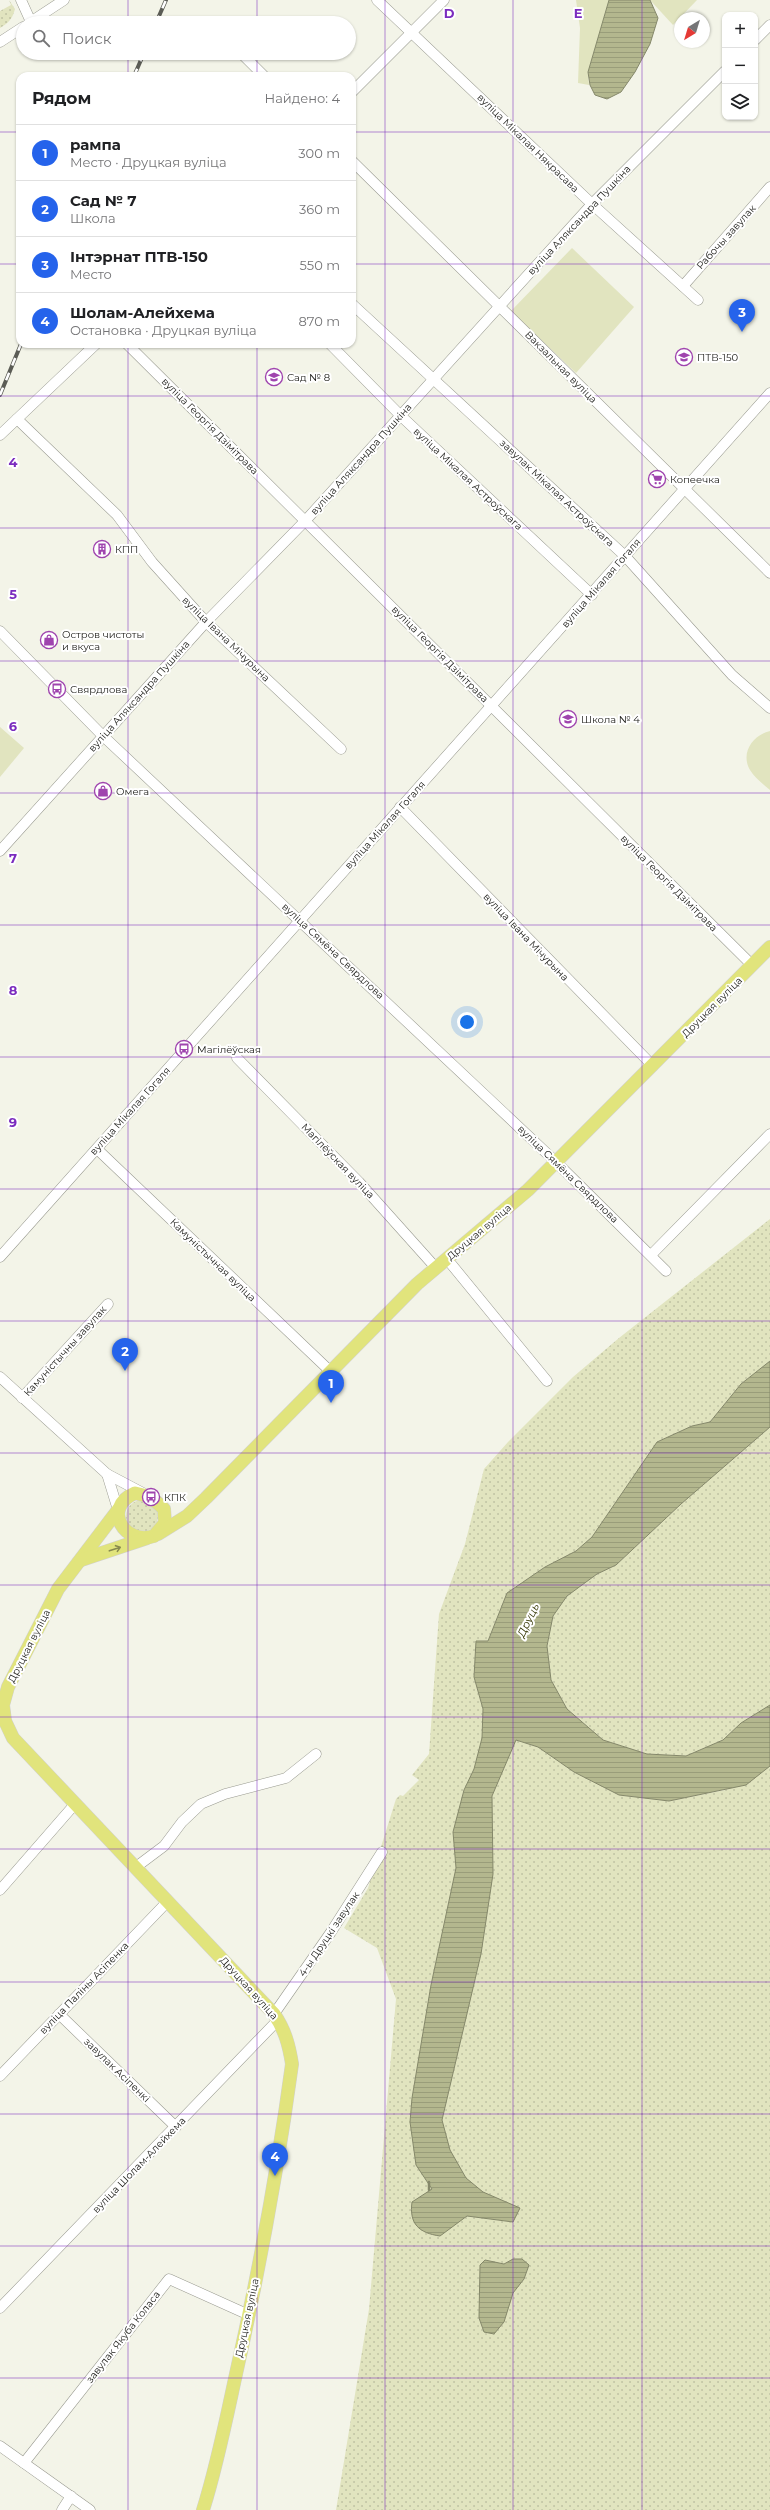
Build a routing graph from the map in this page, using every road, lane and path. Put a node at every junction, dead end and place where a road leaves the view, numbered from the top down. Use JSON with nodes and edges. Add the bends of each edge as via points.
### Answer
{"nodes":[{"id":1,"x":21,"y":0,"type":"edge"},
{"id":2,"x":64,"y":0,"type":"edge"},
{"id":3,"x":377,"y":0,"type":"edge"},
{"id":4,"x":444,"y":0,"type":"edge"},
{"id":5,"x":25,"y":16,"type":"edge"},
{"id":6,"x":39,"y":16,"type":"edge"},
{"id":7,"x":770,"y":25,"type":"edge"},
{"id":8,"x":16,"y":31,"type":"edge"},
{"id":9,"x":412,"y":32,"type":"junction"},
{"id":10,"x":758,"y":37,"type":"edge"},
{"id":11,"x":0,"y":42,"type":"edge"},
{"id":12,"x":248,"y":60,"type":"edge"},
{"id":13,"x":260,"y":72,"type":"edge"},
{"id":14,"x":722,"y":74,"type":"edge"},
{"id":15,"x":356,"y":88,"type":"edge"},
{"id":16,"x":356,"y":165,"type":"edge"},
{"id":17,"x":770,"y":187,"type":"edge"},
{"id":18,"x":592,"y":204,"type":"junction"},
{"id":19,"x":683,"y":286,"type":"junction"},
{"id":20,"x":698,"y":300,"type":"dead end"},
{"id":21,"x":499,"y":306,"type":"junction"},
{"id":22,"x":356,"y":308,"type":"edge"},
{"id":23,"x":92,"y":348,"type":"edge"},
{"id":24,"x":131,"y":348,"type":"edge"},
{"id":25,"x":334,"y":348,"type":"edge"},
{"id":26,"x":432,"y":379,"type":"junction"},
{"id":27,"x":768,"y":400,"type":"edge"},
{"id":28,"x":401,"y":416,"type":"junction"},
{"id":29,"x":16,"y":419,"type":"junction"},
{"id":30,"x":0,"y":435,"type":"edge"},
{"id":31,"x":683,"y":488,"type":"junction"},
{"id":32,"x":306,"y":520,"type":"junction"},
{"id":33,"x":625,"y":556,"type":"junction"},
{"id":34,"x":770,"y":573,"type":"edge"},
{"id":35,"x":592,"y":595,"type":"junction"},
{"id":36,"x":206,"y":622,"type":"junction"},
{"id":37,"x":0,"y":631,"type":"edge"},
{"id":38,"x":492,"y":707,"type":"junction"},
{"id":39,"x":770,"y":708,"type":"edge"},
{"id":40,"x":102,"y":735,"type":"junction"},
{"id":41,"x":342,"y":749,"type":"dead end"},
{"id":42,"x":400,"y":807,"type":"junction"},
{"id":43,"x":0,"y":851,"type":"edge"},
{"id":44,"x":300,"y":921,"type":"junction"},
{"id":45,"x":770,"y":947,"type":"edge"},
{"id":46,"x":752,"y":965,"type":"junction"},
{"id":47,"x":237,"y":1058,"type":"dead end"},
{"id":48,"x":653,"y":1066,"type":"junction"},
{"id":49,"x":770,"y":1134,"type":"edge"},
{"id":50,"x":97,"y":1149,"type":"junction"},
{"id":51,"x":556,"y":1162,"type":"junction"},
{"id":52,"x":651,"y":1255,"type":"junction"},
{"id":53,"x":0,"y":1257,"type":"edge"},
{"id":54,"x":447,"y":1258,"type":"junction"},
{"id":55,"x":436,"y":1268,"type":"junction"},
{"id":56,"x":666,"y":1271,"type":"dead end"},
{"id":57,"x":108,"y":1304,"type":"dead end"},
{"id":58,"x":330,"y":1371,"type":"junction"},
{"id":59,"x":0,"y":1377,"type":"edge"},
{"id":60,"x":548,"y":1381,"type":"dead end"},
{"id":61,"x":22,"y":1398,"type":"junction"},
{"id":62,"x":107,"y":1474,"type":"junction"},
{"id":63,"x":143,"y":1493,"type":"junction"},
{"id":64,"x":159,"y":1502,"type":"junction"},
{"id":65,"x":118,"y":1510,"type":"junction"},
{"id":66,"x":187,"y":1516,"type":"junction"},
{"id":67,"x":153,"y":1536,"type":"junction"},
{"id":68,"x":81,"y":1560,"type":"junction"},
{"id":69,"x":8,"y":1687,"type":"junction"},
{"id":70,"x":0,"y":1701,"type":"edge"},
{"id":71,"x":316,"y":1754,"type":"dead end"},
{"id":72,"x":75,"y":1804,"type":"junction"},
{"id":73,"x":382,"y":1852,"type":"dead end"},
{"id":74,"x":136,"y":1867,"type":"junction"},
{"id":75,"x":0,"y":1890,"type":"edge"},
{"id":76,"x":168,"y":1901,"type":"junction"},
{"id":77,"x":58,"y":2014,"type":"junction"},
{"id":78,"x":276,"y":2017,"type":"junction"},
{"id":79,"x":0,"y":2076,"type":"edge"},
{"id":80,"x":176,"y":2127,"type":"junction"},
{"id":81,"x":0,"y":2308,"type":"edge"},
{"id":82,"x":249,"y":2314,"type":"junction"},
{"id":83,"x":0,"y":2446,"type":"edge"},
{"id":84,"x":24,"y":2463,"type":"junction"},
{"id":85,"x":71,"y":2496,"type":"junction"},
{"id":86,"x":62,"y":2510,"type":"edge"},
{"id":87,"x":90,"y":2510,"type":"edge"},
{"id":88,"x":204,"y":2510,"type":"edge"}],
"edges":[{"from":1,"to":5,"type":"street"},
{"from":2,"to":6,"type":"street"},
{"from":3,"to":9,"type":"street","name":"вуліца Мікалая Някрасава"},
{"from":4,"to":9,"type":"street"},
{"from":7,"to":10,"type":"street"},
{"from":8,"to":11,"type":"street"},
{"from":9,"to":15,"type":"street"},
{"from":9,"to":18,"type":"street","name":"вуліца Мікалая Някрасава"},
{"from":12,"to":13,"type":"street"},
{"from":14,"to":18,"type":"street","name":"вуліца Аляксандра Пушкіна"},
{"from":16,"to":21,"type":"street","name":"Вакзальная вуліца"},
{"from":17,"to":19,"type":"street","name":"Рабочы завулак"},
{"from":18,"to":19,"type":"street","name":"вуліца Мікалая Някрасава"},
{"from":18,"to":21,"type":"street","name":"вуліца Аляксандра Пушкіна"},
{"from":19,"to":20,"type":"street","name":"вуліца Мікалая Някрасава"},
{"from":21,"to":26,"type":"street","name":"вуліца Аляксандра Пушкіна"},
{"from":21,"to":31,"type":"street","name":"Вакзальная вуліца"},
{"from":22,"to":26,"type":"street","name":"завулак Мікалая Астроўскага"},
{"from":23,"to":29,"type":"street"},
{"from":24,"to":32,"type":"street","name":"вуліца Георгія Дзімітрава"},
{"from":25,"to":28,"type":"street","name":"вуліца Мікалая Астроўскага"},
{"from":26,"to":28,"type":"street","name":"вуліца Аляксандра Пушкіна"},
{"from":26,"to":33,"type":"street","name":"завулак Мікалая Астроўскага"},
{"from":27,"to":31,"type":"street","name":"вуліца Мікалая Гогаля"},
{"from":28,"to":32,"type":"street","name":"вуліца Аляксандра Пушкіна"},
{"from":28,"to":35,"type":"street","name":"вуліца Мікалая Астроўскага"},
{"from":29,"to":30,"type":"street"},
{"from":29,"to":36,"type":"street","name":"вуліца Івана Мічурына","via":[[117,515],[152,562]]},
{"from":31,"to":33,"type":"street","name":"вуліца Мікалая Гогаля"},
{"from":31,"to":34,"type":"street","name":"Вакзальная вуліца"},
{"from":32,"to":36,"type":"street","name":"вуліца Аляксандра Пушкіна"},
{"from":32,"to":38,"type":"street","name":"вуліца Георгія Дзімітрава"},
{"from":33,"to":35,"type":"street","name":"вуліца Мікалая Гогаля"},
{"from":33,"to":39,"type":"street","name":"завулак Мікалая Астроўскага","via":[[732,675]]},
{"from":35,"to":38,"type":"street","name":"вуліца Мікалая Гогаля"},
{"from":36,"to":40,"type":"street","name":"вуліца Аляксандра Пушкіна"},
{"from":36,"to":41,"type":"street","name":"вуліца Івана Мічурына"},
{"from":37,"to":40,"type":"street","name":"вуліца Сямёна Свярдлова"},
{"from":38,"to":42,"type":"street","name":"вуліца Мікалая Гогаля"},
{"from":38,"to":46,"type":"street","name":"вуліца Георгія Дзімітрава"},
{"from":40,"to":43,"type":"street","name":"вуліца Аляксандра Пушкіна","via":[[91,751]]},
{"from":40,"to":44,"type":"street","name":"вуліца Сямёна Свярдлова"},
{"from":42,"to":44,"type":"street","name":"вуліца Мікалая Гогаля"},
{"from":42,"to":48,"type":"street","name":"вуліца Івана Мічурына"},
{"from":44,"to":50,"type":"street","name":"вуліца Мікалая Гогаля"},
{"from":44,"to":51,"type":"street","name":"вуліца Сямёна Свярдлова"},
{"from":45,"to":46,"type":"main road","name":"Друцкая вуліца"},
{"from":46,"to":48,"type":"main road","name":"Друцкая вуліца"},
{"from":47,"to":55,"type":"street","name":"Магілёўская вуліца","via":[[359,1182]]},
{"from":48,"to":51,"type":"main road","name":"Друцкая вуліца"},
{"from":49,"to":52,"type":"street"},
{"from":50,"to":53,"type":"street","name":"вуліца Мікалая Гогаля"},
{"from":50,"to":58,"type":"street","name":"Камуністычная вуліца"},
{"from":51,"to":52,"type":"street","name":"вуліца Сямёна Свярдлова"},
{"from":51,"to":54,"type":"main road","name":"Друцкая вуліца","via":[[501,1214]]},
{"from":52,"to":56,"type":"street","name":"вуліца Сямёна Свярдлова"},
{"from":54,"to":55,"type":"main road","name":"Друцкая вуліца"},
{"from":54,"to":60,"type":"street"},
{"from":55,"to":58,"type":"main road","name":"Друцкая вуліца"},
{"from":57,"to":61,"type":"street","name":"Камуністычны завулак"},
{"from":58,"to":66,"type":"main road","name":"Друцкая вуліца"},
{"from":59,"to":61,"type":"street"},
{"from":61,"to":62,"type":"street"},
{"from":62,"to":63,"type":"street"},
{"from":62,"to":65,"type":"street"},
{"from":63,"to":64,"type":"main road"},
{"from":63,"to":65,"type":"main road","name":"Друцкая вуліца","via":[[126,1497]]},
{"from":64,"to":66,"type":"main road"},
{"from":64,"to":67,"type":"main road","via":[[166,1515],[165,1523]]},
{"from":65,"to":67,"type":"main road","via":[[119,1519],[128,1532],[135,1536]]},
{"from":65,"to":68,"type":"main road","name":"Друцкая вуліца"},
{"from":66,"to":67,"type":"main road","name":"Друцкая вуліца"},
{"from":68,"to":67,"type":"main road","name":"Друцкая вуліца","one_way":true},
{"from":68,"to":69,"type":"main road","name":"Друцкая вуліца","via":[[58,1589]]},
{"from":69,"to":70,"type":"street"},
{"from":69,"to":72,"type":"main road","name":"Друцкая вуліца","via":[[3,1705],[5,1721],[13,1738]]},
{"from":71,"to":74,"type":"street","via":[[286,1778],[225,1794],[201,1804],[182,1822],[164,1846]]},
{"from":72,"to":74,"type":"main road","name":"Друцкая вуліца"},
{"from":72,"to":75,"type":"street"},
{"from":73,"to":78,"type":"street","name":"4-ы Друцкі завулак"},
{"from":74,"to":76,"type":"main road","name":"Друцкая вуліца"},
{"from":76,"to":77,"type":"street","name":"вуліца Паліны Асіпенка"},
{"from":76,"to":78,"type":"main road","name":"Друцкая вуліца"},
{"from":77,"to":79,"type":"street","name":"вуліца Паліны Асіпенка"},
{"from":77,"to":80,"type":"street","name":"завулак Асіпенкі"},
{"from":78,"to":80,"type":"street","name":"вуліца Шолам-Алейхема"},
{"from":78,"to":82,"type":"main road","name":"Друцкая вуліца","via":[[287,2039],[292,2064],[275,2176]]},
{"from":80,"to":81,"type":"street","name":"вуліца Шолам-Алейхема"},
{"from":82,"to":84,"type":"street","name":"завулак Якуба Коласа","via":[[168,2279]]},
{"from":82,"to":88,"type":"main road","name":"Друцкая вуліца"},
{"from":83,"to":84,"type":"street"},
{"from":84,"to":85,"type":"street"},
{"from":85,"to":86,"type":"street"},
{"from":85,"to":87,"type":"street"}]}
